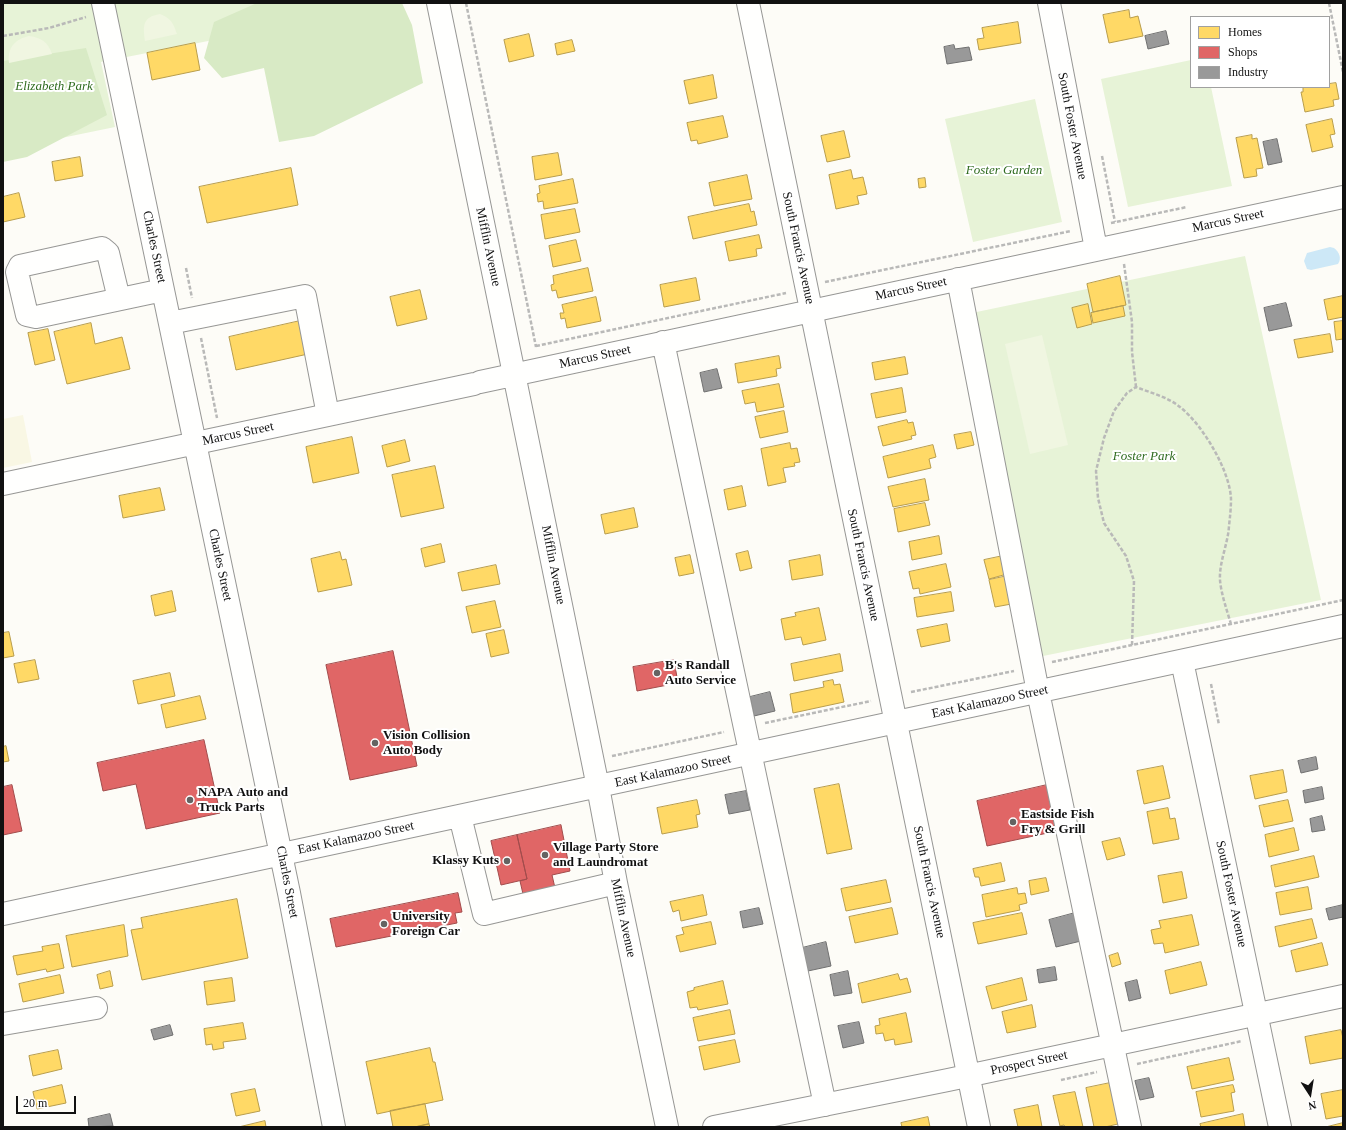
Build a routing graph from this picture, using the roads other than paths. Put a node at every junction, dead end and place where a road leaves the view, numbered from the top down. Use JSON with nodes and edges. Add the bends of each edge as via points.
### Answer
{"nodes":[{"id":1,"x":438,"y":3,"type":"edge"},
{"id":2,"x":748,"y":3,"type":"edge"},
{"id":3,"x":1049,"y":3,"type":"edge"},
{"id":4,"x":104,"y":7,"type":"edge"},
{"id":5,"x":1343,"y":197,"type":"edge"},
{"id":6,"x":1096,"y":249,"type":"junction"},
{"id":7,"x":958,"y":279,"type":"junction"},
{"id":8,"x":163,"y":290,"type":"junction"},
{"id":9,"x":119,"y":299,"type":"junction"},
{"id":10,"x":811,"y":310,"type":"junction"},
{"id":11,"x":170,"y":322,"type":"junction"},
{"id":12,"x":663,"y":342,"type":"junction"},
{"id":13,"x":514,"y":374,"type":"junction"},
{"id":14,"x":328,"y":415,"type":"junction"},
{"id":15,"x":195,"y":443,"type":"junction"},
{"id":16,"x":3,"y":484,"type":"edge"},
{"id":17,"x":1343,"y":626,"type":"edge"},
{"id":18,"x":1182,"y":660,"type":"junction"},
{"id":19,"x":1038,"y":692,"type":"junction"},
{"id":20,"x":896,"y":723,"type":"junction"},
{"id":21,"x":750,"y":754,"type":"junction"},
{"id":22,"x":598,"y":787,"type":"junction"},
{"id":23,"x":460,"y":816,"type":"junction"},
{"id":24,"x":281,"y":854,"type":"junction"},
{"id":25,"x":616,"y":883,"type":"junction"},
{"id":26,"x":3,"y":914,"type":"edge"},
{"id":27,"x":1343,"y":996,"type":"edge"},
{"id":28,"x":96,"y":1008,"type":"dead end"},
{"id":29,"x":1257,"y":1014,"type":"junction"},
{"id":30,"x":3,"y":1024,"type":"edge"},
{"id":31,"x":1112,"y":1045,"type":"junction"},
{"id":32,"x":968,"y":1076,"type":"junction"},
{"id":33,"x":825,"y":1105,"type":"junction"},
{"id":34,"x":334,"y":1127,"type":"edge"},
{"id":35,"x":667,"y":1127,"type":"edge"},
{"id":36,"x":714,"y":1127,"type":"edge"},
{"id":37,"x":979,"y":1127,"type":"edge"},
{"id":38,"x":1130,"y":1127,"type":"edge"},
{"id":39,"x":1280,"y":1127,"type":"edge"}],
"edges":[{"from":1,"to":13,"type":"street","name":"Mifflin Avenue"},
{"from":2,"to":10,"type":"street","name":"South Francis Avenue"},
{"from":3,"to":6,"type":"street","name":"South Foster Avenue"},
{"from":4,"to":8,"type":"street","name":"Charles Street"},
{"from":5,"to":6,"type":"street","name":"Marcus Street"},
{"from":6,"to":7,"type":"street","name":"Marcus Street"},
{"from":7,"to":10,"type":"street","name":"Marcus Street"},
{"from":7,"to":19,"type":"street"},
{"from":8,"to":9,"type":"street"},
{"from":8,"to":11,"type":"street","name":"Charles Street"},
{"from":9,"to":9,"type":"street","via":[[36,317],[28,314],[17,272],[20,266],[102,248],[108,253]]},
{"from":10,"to":12,"type":"street","name":"Marcus Street"},
{"from":10,"to":20,"type":"street","name":"South Francis Avenue"},
{"from":11,"to":14,"type":"street","via":[[305,296]]},
{"from":11,"to":15,"type":"street","name":"Charles Street"},
{"from":12,"to":13,"type":"street","name":"Marcus Street"},
{"from":12,"to":21,"type":"street"},
{"from":13,"to":14,"type":"street","name":"Marcus Street"},
{"from":13,"to":22,"type":"street","name":"Mifflin Avenue"},
{"from":14,"to":15,"type":"street","name":"Marcus Street"},
{"from":15,"to":16,"type":"street","name":"Marcus Street"},
{"from":15,"to":24,"type":"street","name":"Charles Street"},
{"from":17,"to":18,"type":"street","name":"East Kalamazoo Street"},
{"from":18,"to":19,"type":"street","name":"East Kalamazoo Street"},
{"from":18,"to":29,"type":"street","name":"South Foster Avenue"},
{"from":19,"to":20,"type":"street","name":"East Kalamazoo Street"},
{"from":19,"to":31,"type":"street"},
{"from":20,"to":21,"type":"street","name":"East Kalamazoo Street"},
{"from":20,"to":32,"type":"street","name":"South Francis Avenue"},
{"from":21,"to":22,"type":"street","name":"East Kalamazoo Street"},
{"from":21,"to":33,"type":"street"},
{"from":22,"to":23,"type":"street","name":"East Kalamazoo Street"},
{"from":22,"to":25,"type":"street","name":"Mifflin Avenue"},
{"from":23,"to":24,"type":"street","name":"East Kalamazoo Street"},
{"from":23,"to":25,"type":"street","via":[[484,914]]},
{"from":24,"to":26,"type":"street","name":"East Kalamazoo Street"},
{"from":24,"to":34,"type":"street","name":"Charles Street"},
{"from":25,"to":35,"type":"street","name":"Mifflin Avenue"},
{"from":27,"to":29,"type":"street","name":"Prospect Street"},
{"from":28,"to":30,"type":"street"},
{"from":29,"to":31,"type":"street","name":"Prospect Street"},
{"from":29,"to":39,"type":"street","name":"South Foster Avenue"},
{"from":31,"to":32,"type":"street","name":"Prospect Street"},
{"from":31,"to":38,"type":"street"},
{"from":32,"to":33,"type":"street","name":"Prospect Street"},
{"from":32,"to":37,"type":"street","name":"South Francis Avenue"},
{"from":33,"to":36,"type":"street","name":"Prospect Street"}]}
